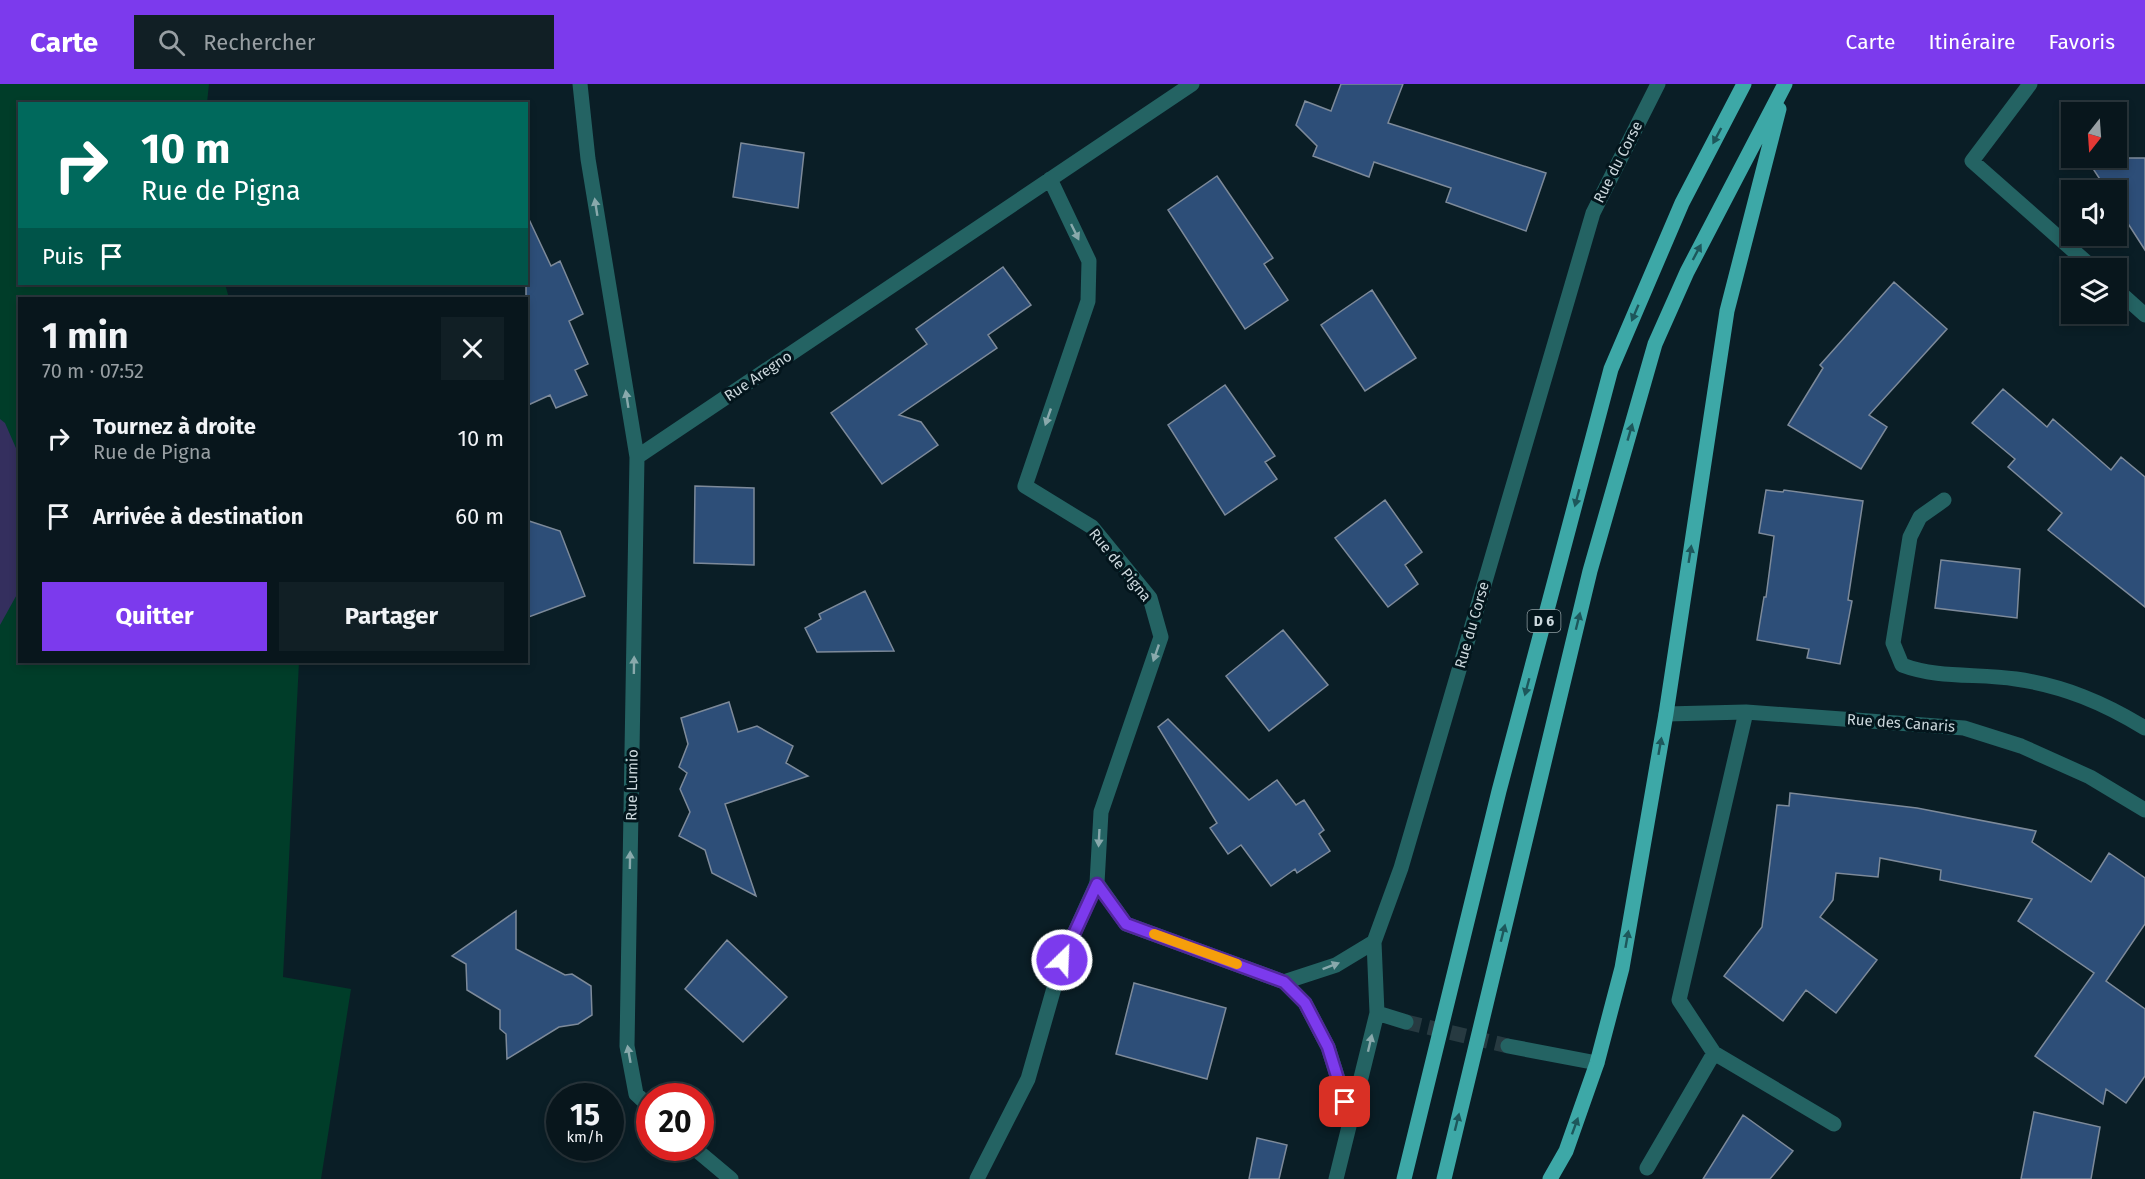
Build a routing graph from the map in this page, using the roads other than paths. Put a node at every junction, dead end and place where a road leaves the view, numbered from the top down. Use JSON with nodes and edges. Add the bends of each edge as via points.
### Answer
{"nodes":[{"id":1,"x":580,"y":84,"type":"edge"},
{"id":2,"x":1192,"y":84,"type":"edge"},
{"id":3,"x":1658,"y":84,"type":"edge"},
{"id":4,"x":1744,"y":84,"type":"edge"},
{"id":5,"x":1785,"y":84,"type":"edge"},
{"id":6,"x":2030,"y":84,"type":"edge"},
{"id":7,"x":1050,"y":180,"type":"junction"},
{"id":8,"x":2082,"y":258,"type":"edge"},
{"id":9,"x":2127,"y":299,"type":"edge"},
{"id":10,"x":2145,"y":315,"type":"edge"},
{"id":11,"x":637,"y":457,"type":"junction"},
{"id":12,"x":1944,"y":500,"type":"dead end"},
{"id":13,"x":1746,"y":712,"type":"junction"},
{"id":14,"x":1666,"y":714,"type":"junction"},
{"id":15,"x":2145,"y":728,"type":"edge"},
{"id":16,"x":2145,"y":810,"type":"edge"},
{"id":17,"x":1097,"y":884,"type":"junction"},
{"id":18,"x":1374,"y":942,"type":"junction"},
{"id":19,"x":1284,"y":982,"type":"junction"},
{"id":20,"x":1377,"y":1013,"type":"junction"},
{"id":21,"x":1406,"y":1022,"type":"tunnel mouth"},
{"id":22,"x":1508,"y":1046,"type":"tunnel mouth"},
{"id":23,"x":1714,"y":1053,"type":"junction"},
{"id":24,"x":1597,"y":1064,"type":"junction"},
{"id":25,"x":636,"y":1094,"type":"edge"},
{"id":26,"x":1351,"y":1120,"type":"junction"},
{"id":27,"x":1834,"y":1124,"type":"dead end"},
{"id":28,"x":710,"y":1161,"type":"edge"},
{"id":29,"x":1647,"y":1168,"type":"dead end"},
{"id":30,"x":731,"y":1179,"type":"edge"},
{"id":31,"x":977,"y":1179,"type":"edge"},
{"id":32,"x":1336,"y":1179,"type":"edge"},
{"id":33,"x":1404,"y":1179,"type":"edge"},
{"id":34,"x":1444,"y":1179,"type":"edge"},
{"id":35,"x":1550,"y":1179,"type":"edge"}],
"edges":[{"from":11,"to":1,"type":"street","one_way":true,"via":[[588,159]]},
{"from":2,"to":7,"type":"street","name":"Rue Aregno"},
{"from":3,"to":18,"type":"street","name":"Rue du Corse","via":[[1593,213],[1401,868]]},
{"from":4,"to":33,"type":"main road","number":"D 6","one_way":true,"via":[[1682,203],[1611,369],[1499,791]]},
{"from":14,"to":5,"type":"main road","one_way":true,"via":[[1726,311]]},
{"from":34,"to":5,"type":"main road","number":"D 6","one_way":true,"via":[[1590,571],[1655,344],[1687,272]]},
{"from":6,"to":8,"type":"street","via":[[1972,161]]},
{"from":7,"to":11,"type":"street","name":"Rue Aregno"},
{"from":7,"to":17,"type":"street","name":"Rue de Pigna","one_way":true,"via":[[1089,261],[1088,301],[1025,486],[1092,527],[1150,598],[1161,637],[1101,812]]},
{"from":9,"to":10,"type":"street"},
{"from":25,"to":11,"type":"street","name":"Rue Lumio","one_way":true,"via":[[627,1046]]},
{"from":12,"to":15,"type":"street","via":[[1920,517],[1910,537],[1893,643],[1902,665],[1924,673],[2015,679],[2069,689]]},
{"from":13,"to":14,"type":"street","name":"Rue des Canaris"},
{"from":13,"to":16,"type":"street","name":"Rue des Canaris","via":[[1964,728],[2022,746],[2090,777]]},
{"from":13,"to":23,"type":"street","via":[[1679,1000]]},
{"from":24,"to":14,"type":"main road","one_way":true,"via":[[1622,968]]},
{"from":17,"to":19,"type":"street","via":[[1126,924]]},
{"from":17,"to":31,"type":"street","via":[[1062,960],[1028,1079]]},
{"from":19,"to":18,"type":"street","one_way":true,"via":[[1336,966]]},
{"from":18,"to":20,"type":"street","name":"Rue du Corse"},
{"from":19,"to":26,"type":"street","via":[[1305,1003],[1328,1047]]},
{"from":20,"to":21,"type":"street"},
{"from":26,"to":20,"type":"street","name":"Rue du Corse","one_way":true},
{"from":22,"to":24,"type":"street"},
{"from":23,"to":27,"type":"street"},
{"from":23,"to":29,"type":"street"},
{"from":35,"to":24,"type":"main road","one_way":true,"via":[[1566,1151]]},
{"from":26,"to":32,"type":"street","name":"Rue du Corse"},
{"from":28,"to":30,"type":"street"}]}
